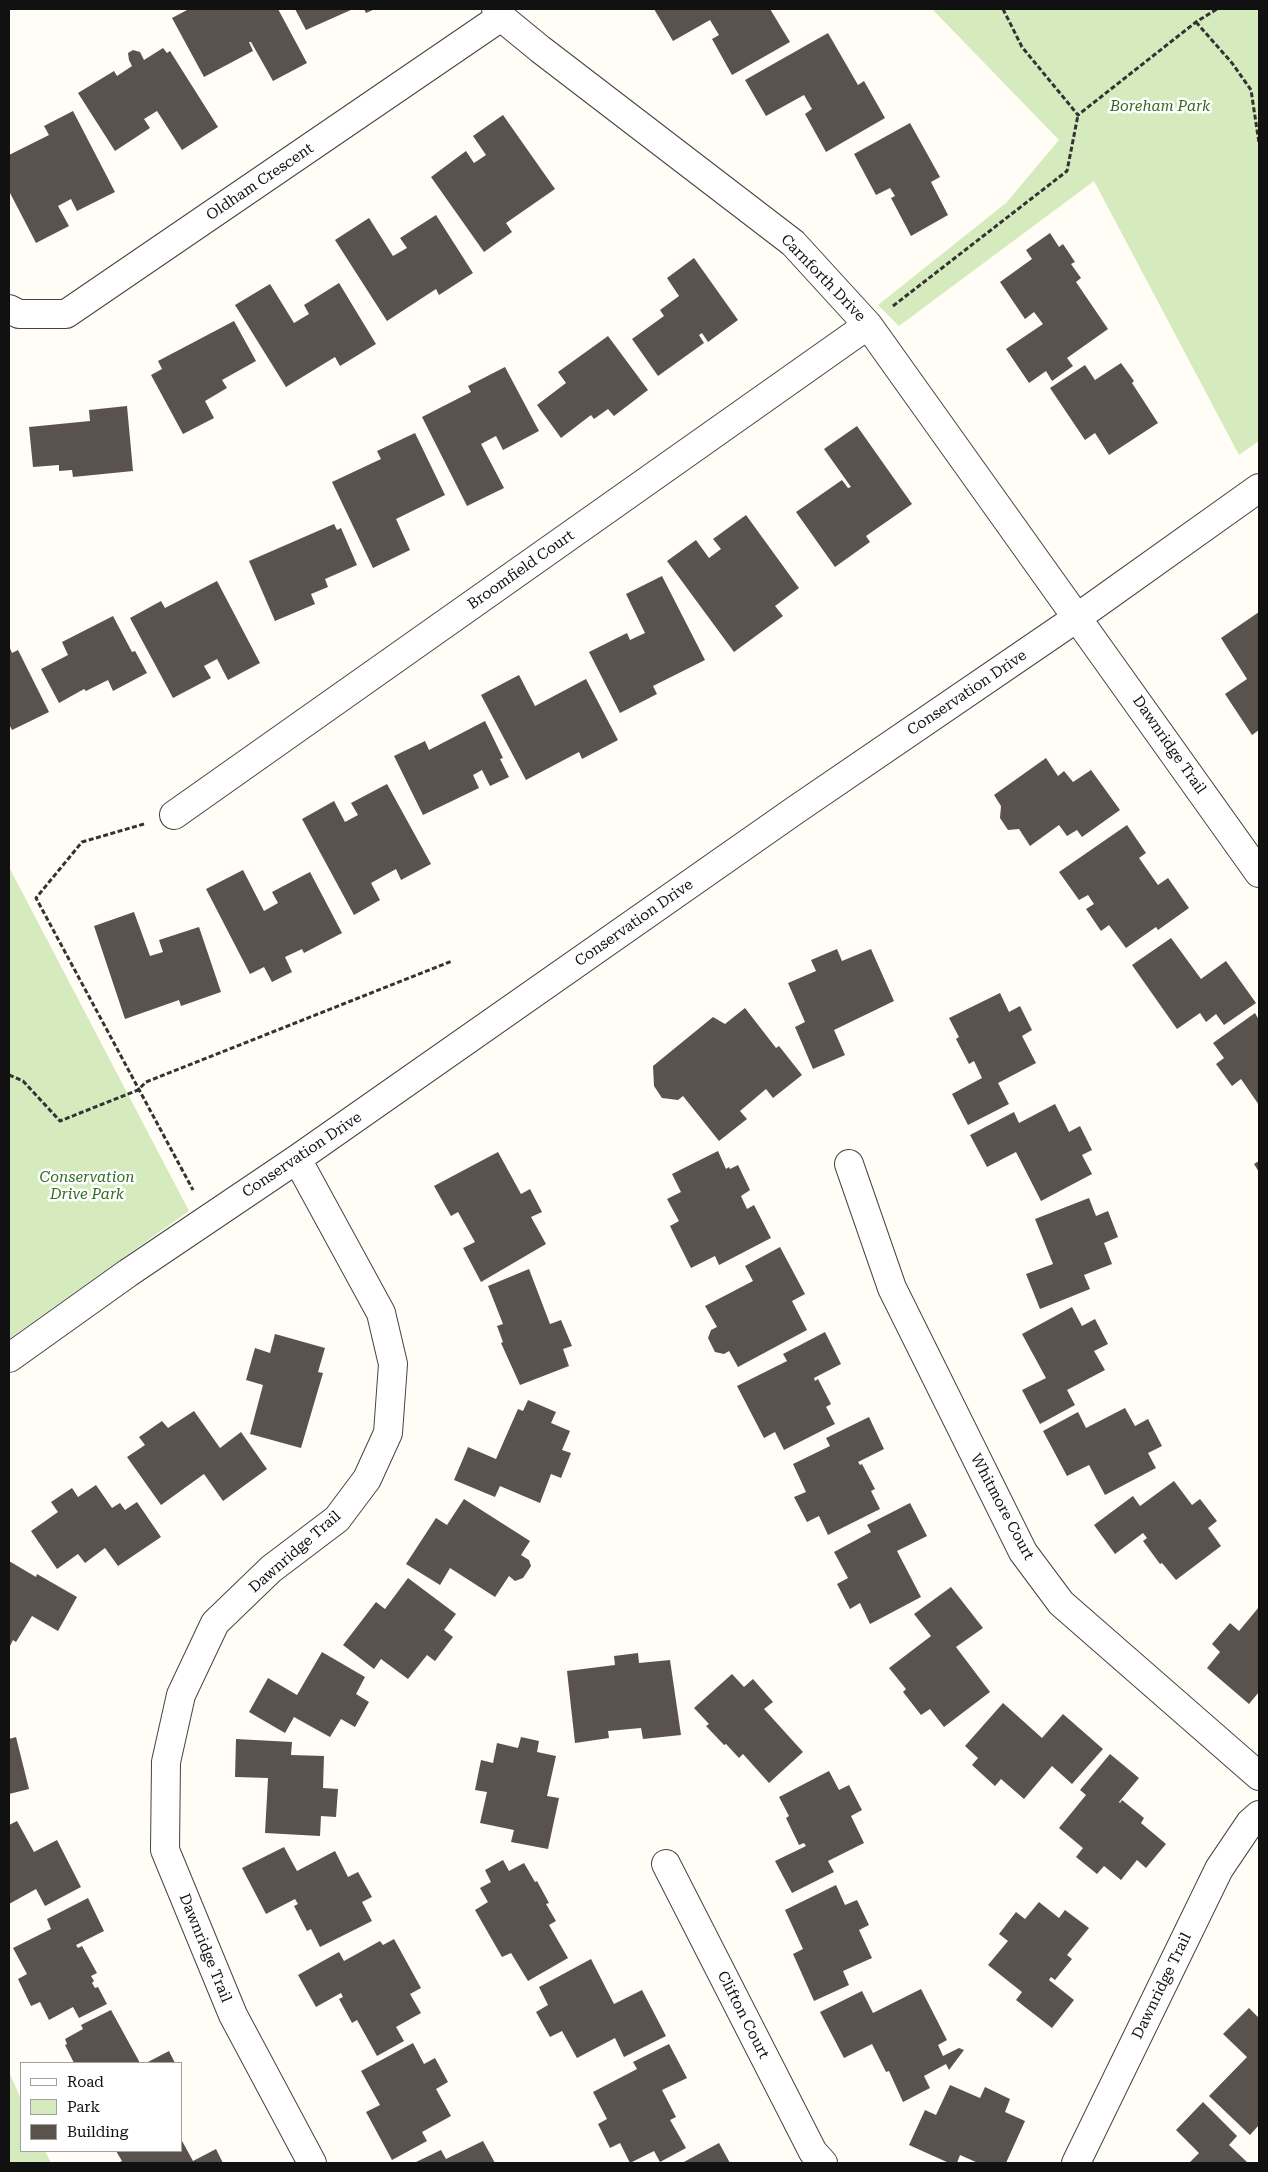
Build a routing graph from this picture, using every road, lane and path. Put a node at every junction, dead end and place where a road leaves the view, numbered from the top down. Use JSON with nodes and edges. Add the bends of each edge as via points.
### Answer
{"nodes":[{"id":1,"x":1003,"y":9,"type":"edge"},
{"id":2,"x":1217,"y":9,"type":"edge"},
{"id":3,"x":499,"y":13,"type":"edge"},
{"id":4,"x":1196,"y":22,"type":"junction"},
{"id":5,"x":1078,"y":115,"type":"junction"},
{"id":6,"x":1259,"y":143,"type":"edge"},
{"id":7,"x":9,"y":309,"type":"edge"},
{"id":8,"x":868,"y":325,"type":"junction"},
{"id":9,"x":1259,"y":488,"type":"edge"},
{"id":10,"x":1078,"y":617,"type":"junction"},
{"id":11,"x":174,"y":816,"type":"joint"},
{"id":12,"x":1259,"y":873,"type":"edge"},
{"id":13,"x":452,"y":961,"type":"dead end"},
{"id":14,"x":9,"y":1075,"type":"edge"},
{"id":15,"x":138,"y":1090,"type":"junction"},
{"id":16,"x":297,"y":1160,"type":"junction"},
{"id":17,"x":849,"y":1164,"type":"dead end"},
{"id":18,"x":206,"y":1221,"type":"junction"},
{"id":19,"x":9,"y":1358,"type":"edge"},
{"id":20,"x":1259,"y":1776,"type":"edge"},
{"id":21,"x":1259,"y":1815,"type":"edge"},
{"id":22,"x":666,"y":1864,"type":"dead end"},
{"id":23,"x":312,"y":2163,"type":"edge"},
{"id":24,"x":823,"y":2163,"type":"edge"},
{"id":25,"x":1076,"y":2163,"type":"edge"}],
"edges":[{"from":1,"to":5,"type":"path","via":[[1022,47]]},
{"from":2,"to":4,"type":"path"},
{"from":3,"to":7,"type":"street","name":"Oldham Crescent","via":[[66,314],[19,314]]},
{"from":3,"to":8,"type":"street","name":"Carnforth Drive","via":[[793,243]]},
{"from":4,"to":5,"type":"path"},
{"from":4,"to":6,"type":"path","via":[[1232,63],[1250,90]]},
{"from":5,"to":8,"type":"path","via":[[1067,171]]},
{"from":8,"to":10,"type":"street","name":"Carnforth Drive"},
{"from":8,"to":11,"type":"street","name":"Broomfield Court"},
{"from":9,"to":10,"type":"street","name":"Conservation Drive"},
{"from":10,"to":12,"type":"street","name":"Dawnridge Trail"},
{"from":10,"to":16,"type":"street","name":"Conservation Drive","via":[[786,816]]},
{"from":11,"to":15,"type":"path","via":[[82,842],[36,898]]},
{"from":13,"to":15,"type":"path","via":[[146,1082]]},
{"from":14,"to":15,"type":"path","via":[[23,1081],[60,1121]]},
{"from":15,"to":18,"type":"path","via":[[192,1188]]},
{"from":16,"to":18,"type":"street","name":"Conservation Drive"},
{"from":16,"to":23,"type":"street","name":"Dawnridge Trail","via":[[381,1313],[393,1364],[388,1433],[367,1479],[337,1519],[271,1569],[216,1623],[181,1695],[166,1762],[165,1850],[233,2015]]},
{"from":17,"to":20,"type":"street","name":"Whitmore Court","via":[[892,1288],[1023,1552],[1061,1602]]},
{"from":18,"to":19,"type":"street","name":"Conservation Drive"},
{"from":21,"to":25,"type":"street","name":"Dawnridge Trail","via":[[1219,1869]]},
{"from":22,"to":24,"type":"street","name":"Clifton Court","via":[[813,2152]]}]}
